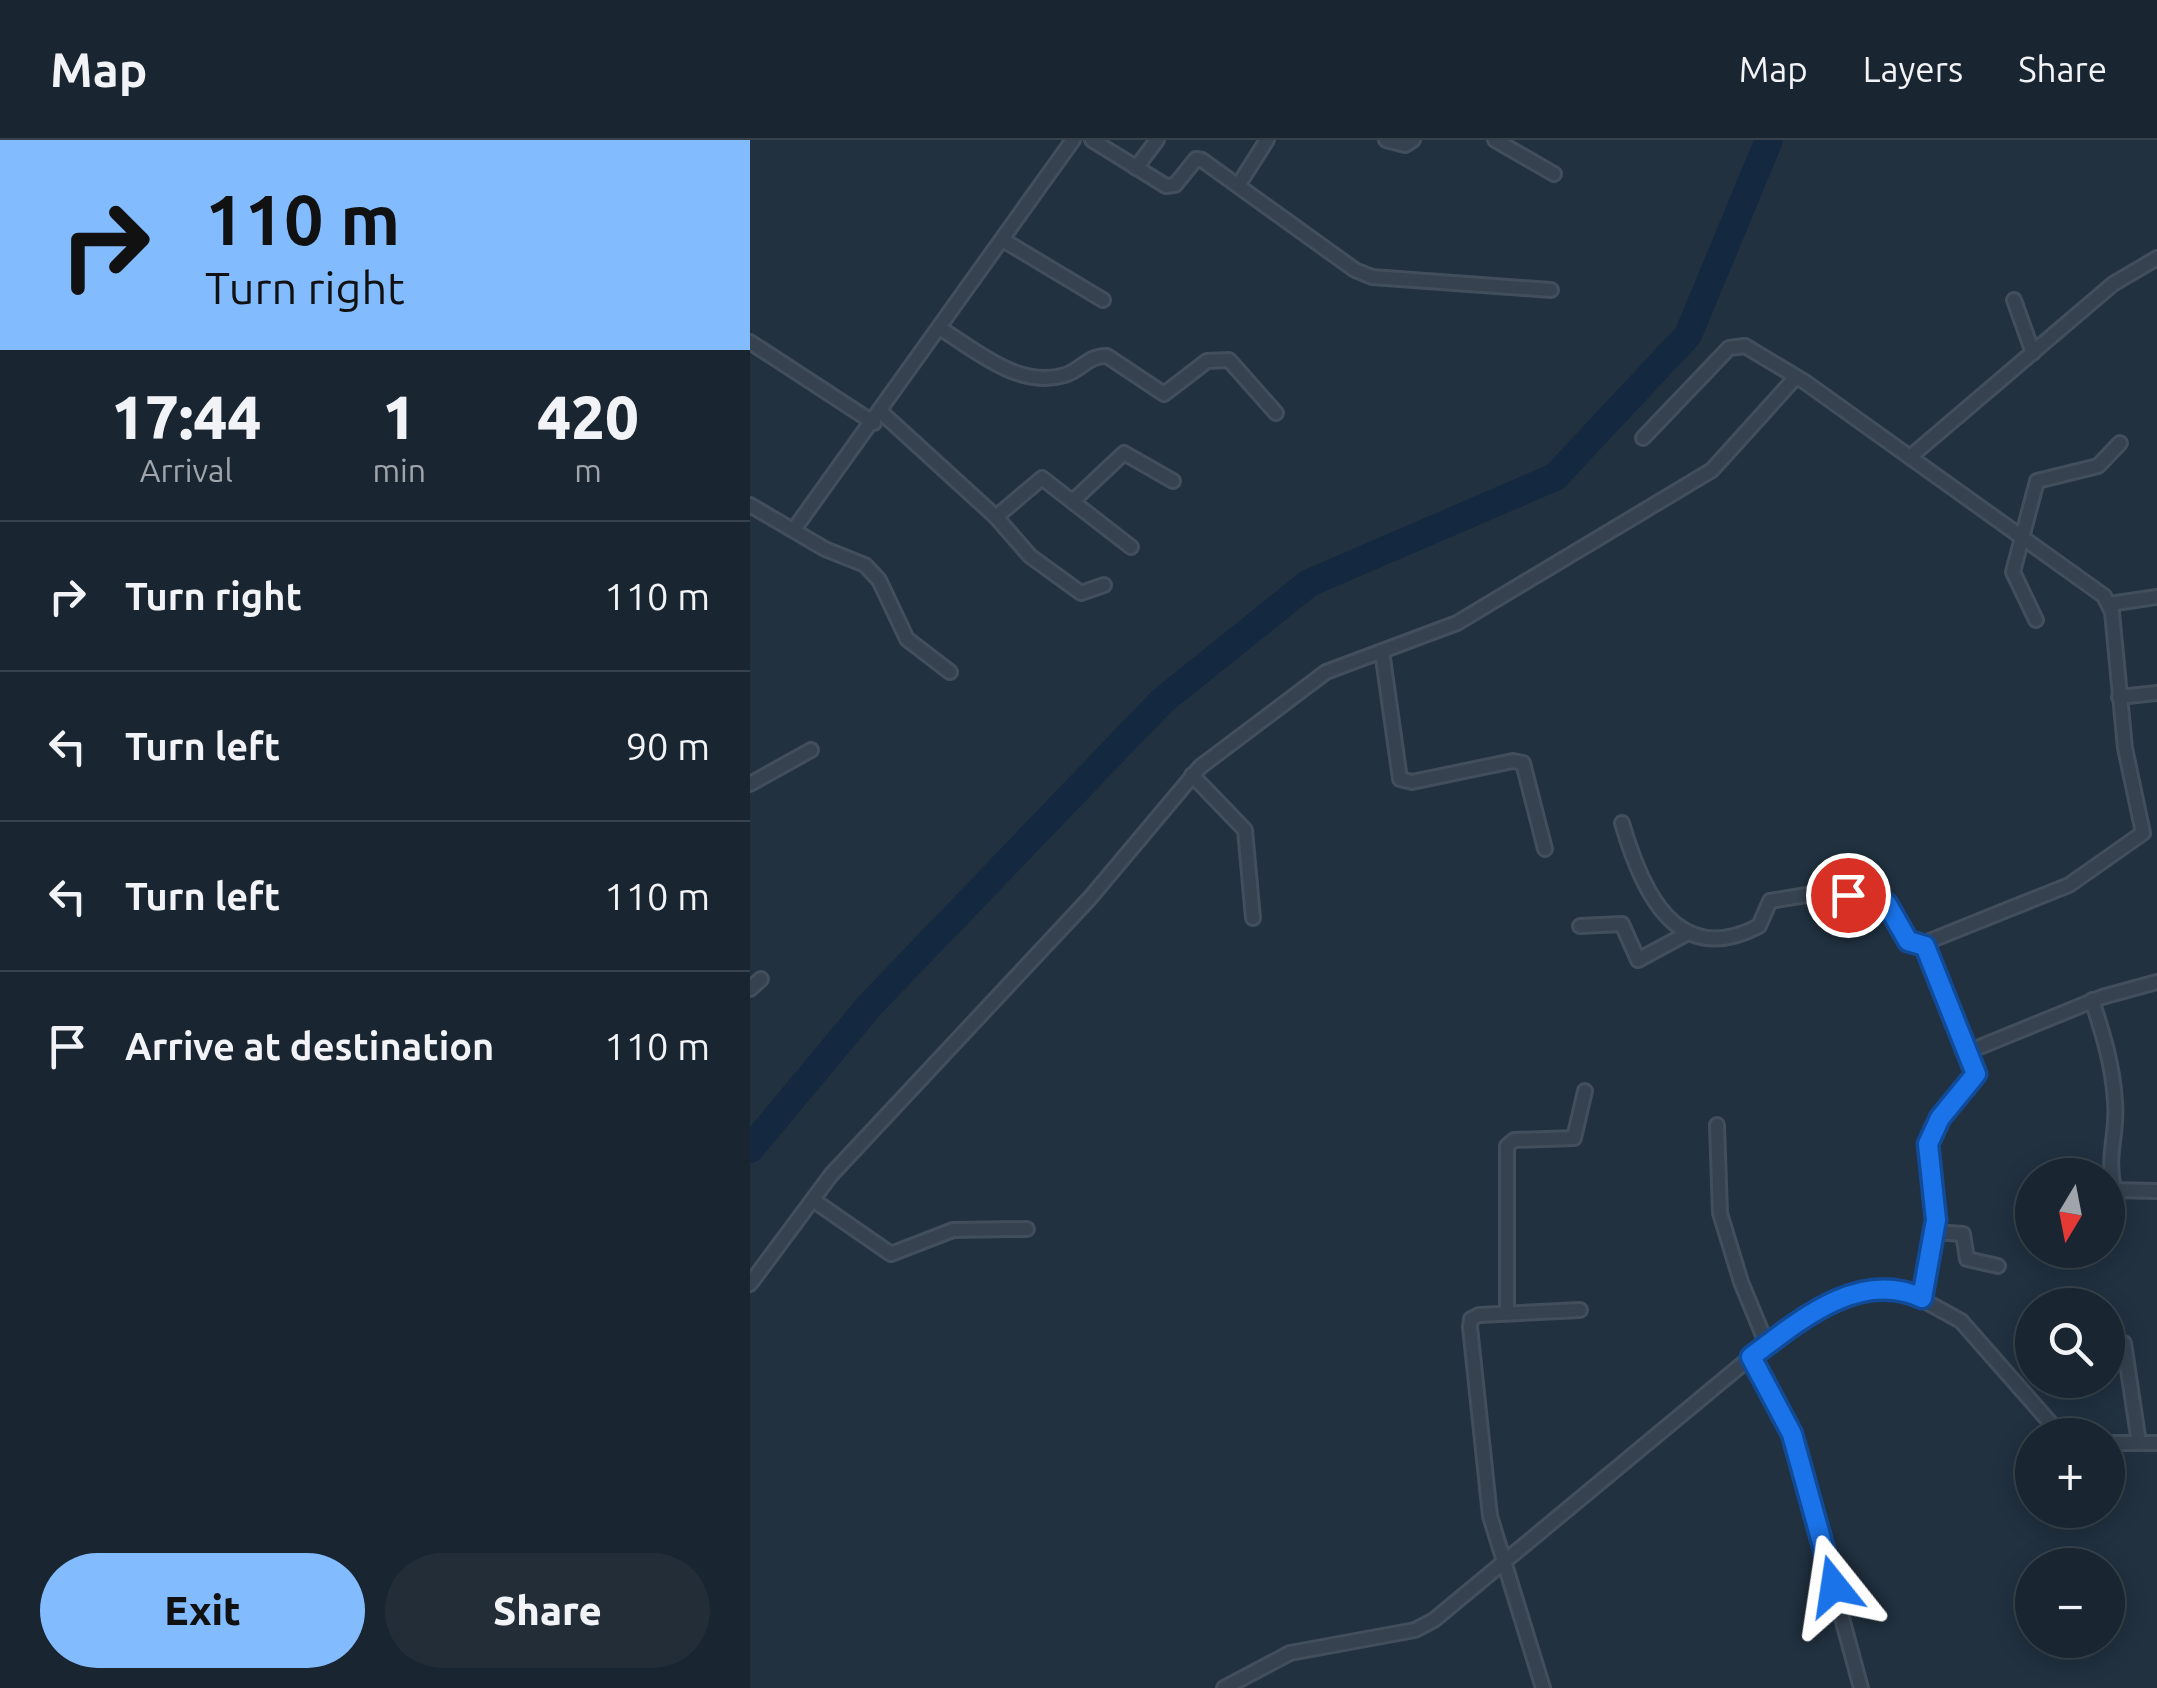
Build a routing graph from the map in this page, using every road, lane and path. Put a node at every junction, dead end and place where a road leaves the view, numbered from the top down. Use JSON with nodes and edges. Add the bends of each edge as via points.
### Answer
{"nodes":[{"id":1,"x":1072,"y":140,"type":"edge"},
{"id":2,"x":1092,"y":140,"type":"edge"},
{"id":3,"x":1156,"y":140,"type":"edge"},
{"id":4,"x":1267,"y":140,"type":"edge"},
{"id":5,"x":1386,"y":140,"type":"edge"},
{"id":6,"x":1412,"y":140,"type":"edge"},
{"id":7,"x":1495,"y":140,"type":"edge"},
{"id":8,"x":1136,"y":168,"type":"junction"},
{"id":9,"x":1554,"y":174,"type":"dead end"},
{"id":10,"x":1239,"y":184,"type":"junction"},
{"id":11,"x":1004,"y":240,"type":"junction"},
{"id":12,"x":2157,"y":258,"type":"edge"},
{"id":13,"x":1551,"y":290,"type":"dead end"},
{"id":14,"x":1103,"y":300,"type":"dead end"},
{"id":15,"x":2014,"y":300,"type":"dead end"},
{"id":16,"x":940,"y":329,"type":"junction"},
{"id":17,"x":750,"y":342,"type":"edge"},
{"id":18,"x":2033,"y":353,"type":"junction"},
{"id":19,"x":1796,"y":377,"type":"junction"},
{"id":20,"x":1276,"y":413,"type":"dead end"},
{"id":21,"x":878,"y":418,"type":"junction"},
{"id":22,"x":1643,"y":438,"type":"dead end"},
{"id":23,"x":2120,"y":443,"type":"dead end"},
{"id":24,"x":1910,"y":457,"type":"junction"},
{"id":25,"x":1173,"y":481,"type":"dead end"},
{"id":26,"x":1074,"y":500,"type":"junction"},
{"id":27,"x":750,"y":505,"type":"edge"},
{"id":28,"x":996,"y":517,"type":"junction"},
{"id":29,"x":795,"y":528,"type":"junction"},
{"id":30,"x":2021,"y":536,"type":"junction"},
{"id":31,"x":1132,"y":547,"type":"dead end"},
{"id":32,"x":1104,"y":585,"type":"dead end"},
{"id":33,"x":2157,"y":597,"type":"edge"},
{"id":34,"x":2109,"y":604,"type":"junction"},
{"id":35,"x":2036,"y":620,"type":"dead end"},
{"id":36,"x":1382,"y":651,"type":"junction"},
{"id":37,"x":950,"y":672,"type":"dead end"},
{"id":38,"x":2157,"y":693,"type":"edge"},
{"id":39,"x":2119,"y":697,"type":"junction"},
{"id":40,"x":810,"y":750,"type":"dead end"},
{"id":41,"x":1192,"y":775,"type":"junction"},
{"id":42,"x":750,"y":784,"type":"edge"},
{"id":43,"x":1622,"y":823,"type":"dead end"},
{"id":44,"x":1545,"y":848,"type":"dead end"},
{"id":45,"x":1252,"y":918,"type":"dead end"},
{"id":46,"x":1580,"y":926,"type":"dead end"},
{"id":47,"x":1688,"y":933,"type":"junction"},
{"id":48,"x":1925,"y":946,"type":"junction"},
{"id":49,"x":2157,"y":982,"type":"edge"},
{"id":50,"x":2092,"y":1000,"type":"junction"},
{"id":51,"x":1970,"y":1051,"type":"junction"},
{"id":52,"x":1585,"y":1091,"type":"dead end"},
{"id":53,"x":1717,"y":1125,"type":"dead end"},
{"id":54,"x":2109,"y":1158,"type":"edge"},
{"id":55,"x":2125,"y":1190,"type":"edge"},
{"id":56,"x":2157,"y":1191,"type":"edge"},
{"id":57,"x":814,"y":1200,"type":"junction"},
{"id":58,"x":1027,"y":1229,"type":"dead end"},
{"id":59,"x":1936,"y":1232,"type":"junction"},
{"id":60,"x":1998,"y":1266,"type":"dead end"},
{"id":61,"x":750,"y":1284,"type":"edge"},
{"id":62,"x":1922,"y":1298,"type":"junction"},
{"id":63,"x":1580,"y":1310,"type":"dead end"},
{"id":64,"x":1507,"y":1312,"type":"junction"},
{"id":65,"x":1767,"y":1345,"type":"junction"},
{"id":66,"x":2125,"y":1350,"type":"edge"},
{"id":67,"x":1752,"y":1359,"type":"junction"},
{"id":68,"x":2046,"y":1418,"type":"edge"},
{"id":69,"x":2157,"y":1443,"type":"edge"},
{"id":70,"x":2125,"y":1444,"type":"edge"},
{"id":71,"x":2139,"y":1444,"type":"junction"},
{"id":72,"x":1502,"y":1567,"type":"junction"},
{"id":73,"x":1224,"y":1688,"type":"edge"},
{"id":74,"x":1543,"y":1688,"type":"edge"},
{"id":75,"x":1861,"y":1688,"type":"edge"}],
"edges":[{"from":1,"to":11,"type":"street"},
{"from":2,"to":8,"type":"street"},
{"from":3,"to":8,"type":"street"},
{"from":4,"to":10,"type":"street"},
{"from":5,"to":6,"type":"street","via":[[1404,146]]},
{"from":7,"to":9,"type":"street"},
{"from":8,"to":10,"type":"street","via":[[1175,185],[1192,162],[1202,160]]},
{"from":10,"to":13,"type":"street","via":[[1372,277]]},
{"from":11,"to":14,"type":"street"},
{"from":11,"to":16,"type":"street"},
{"from":12,"to":18,"type":"street","via":[[2113,284]]},
{"from":15,"to":18,"type":"street"},
{"from":16,"to":20,"type":"street","via":[[1024,376],[1056,378],[1107,356],[1164,394],[1207,360],[1229,360]]},
{"from":16,"to":21,"type":"street"},
{"from":17,"to":21,"type":"street"},
{"from":18,"to":24,"type":"street"},
{"from":19,"to":22,"type":"street","via":[[1745,346],[1733,346]]},
{"from":19,"to":24,"type":"street"},
{"from":19,"to":36,"type":"street","via":[[1712,470],[1457,623]]},
{"from":21,"to":28,"type":"street"},
{"from":21,"to":29,"type":"street"},
{"from":23,"to":30,"type":"street","via":[[2098,466],[2037,481]]},
{"from":24,"to":30,"type":"street"},
{"from":25,"to":26,"type":"street","via":[[1124,453]]},
{"from":26,"to":28,"type":"street","via":[[1042,478]]},
{"from":26,"to":31,"type":"street"},
{"from":27,"to":29,"type":"street"},
{"from":28,"to":32,"type":"street","via":[[1030,556],[1081,593]]},
{"from":29,"to":37,"type":"street","via":[[865,566],[879,580],[907,639]]},
{"from":30,"to":34,"type":"street"},
{"from":30,"to":35,"type":"street","via":[[2014,580]]},
{"from":33,"to":34,"type":"street"},
{"from":34,"to":39,"type":"street"},
{"from":36,"to":41,"type":"street","via":[[1326,672]]},
{"from":36,"to":44,"type":"street","via":[[1400,779],[1523,763]]},
{"from":38,"to":39,"type":"street"},
{"from":39,"to":48,"type":"street","via":[[2124,748],[2144,821],[2138,841],[2069,884]]},
{"from":40,"to":42,"type":"street"},
{"from":41,"to":45,"type":"street","via":[[1246,830]]},
{"from":41,"to":57,"type":"street","via":[[1090,898]]},
{"from":43,"to":47,"type":"street","via":[[1648,891]]},
{"from":46,"to":47,"type":"street","via":[[1622,924],[1638,960]]},
{"from":47,"to":48,"type":"street","via":[[1737,934],[1759,926],[1770,902],[1825,892],[1887,904],[1908,941]]},
{"from":48,"to":51,"type":"street"},
{"from":49,"to":50,"type":"street"},
{"from":50,"to":51,"type":"street"},
{"from":50,"to":54,"type":"street","via":[[2108,1046],[2116,1104]]},
{"from":51,"to":59,"type":"street","via":[[1976,1074],[1928,1144]]},
{"from":52,"to":64,"type":"street","via":[[1574,1138],[1514,1140],[1507,1146]]},
{"from":53,"to":65,"type":"street","via":[[1720,1213]]},
{"from":55,"to":56,"type":"street"},
{"from":57,"to":58,"type":"street","via":[[891,1254],[953,1230]]},
{"from":57,"to":61,"type":"street"},
{"from":59,"to":60,"type":"street","via":[[1962,1234],[1967,1259]]},
{"from":59,"to":62,"type":"street"},
{"from":62,"to":65,"type":"street","via":[[1885,1286],[1863,1290],[1810,1314]]},
{"from":62,"to":68,"type":"street","via":[[1960,1320]]},
{"from":63,"to":64,"type":"street"},
{"from":64,"to":72,"type":"street","via":[[1479,1315],[1470,1327],[1490,1516]]},
{"from":65,"to":67,"type":"street"},
{"from":66,"to":71,"type":"street"},
{"from":67,"to":72,"type":"street"},
{"from":67,"to":75,"type":"street","via":[[1798,1450]]},
{"from":69,"to":71,"type":"street"},
{"from":70,"to":71,"type":"street"},
{"from":72,"to":73,"type":"street","via":[[1415,1630],[1290,1653]]},
{"from":72,"to":74,"type":"street"}]}
